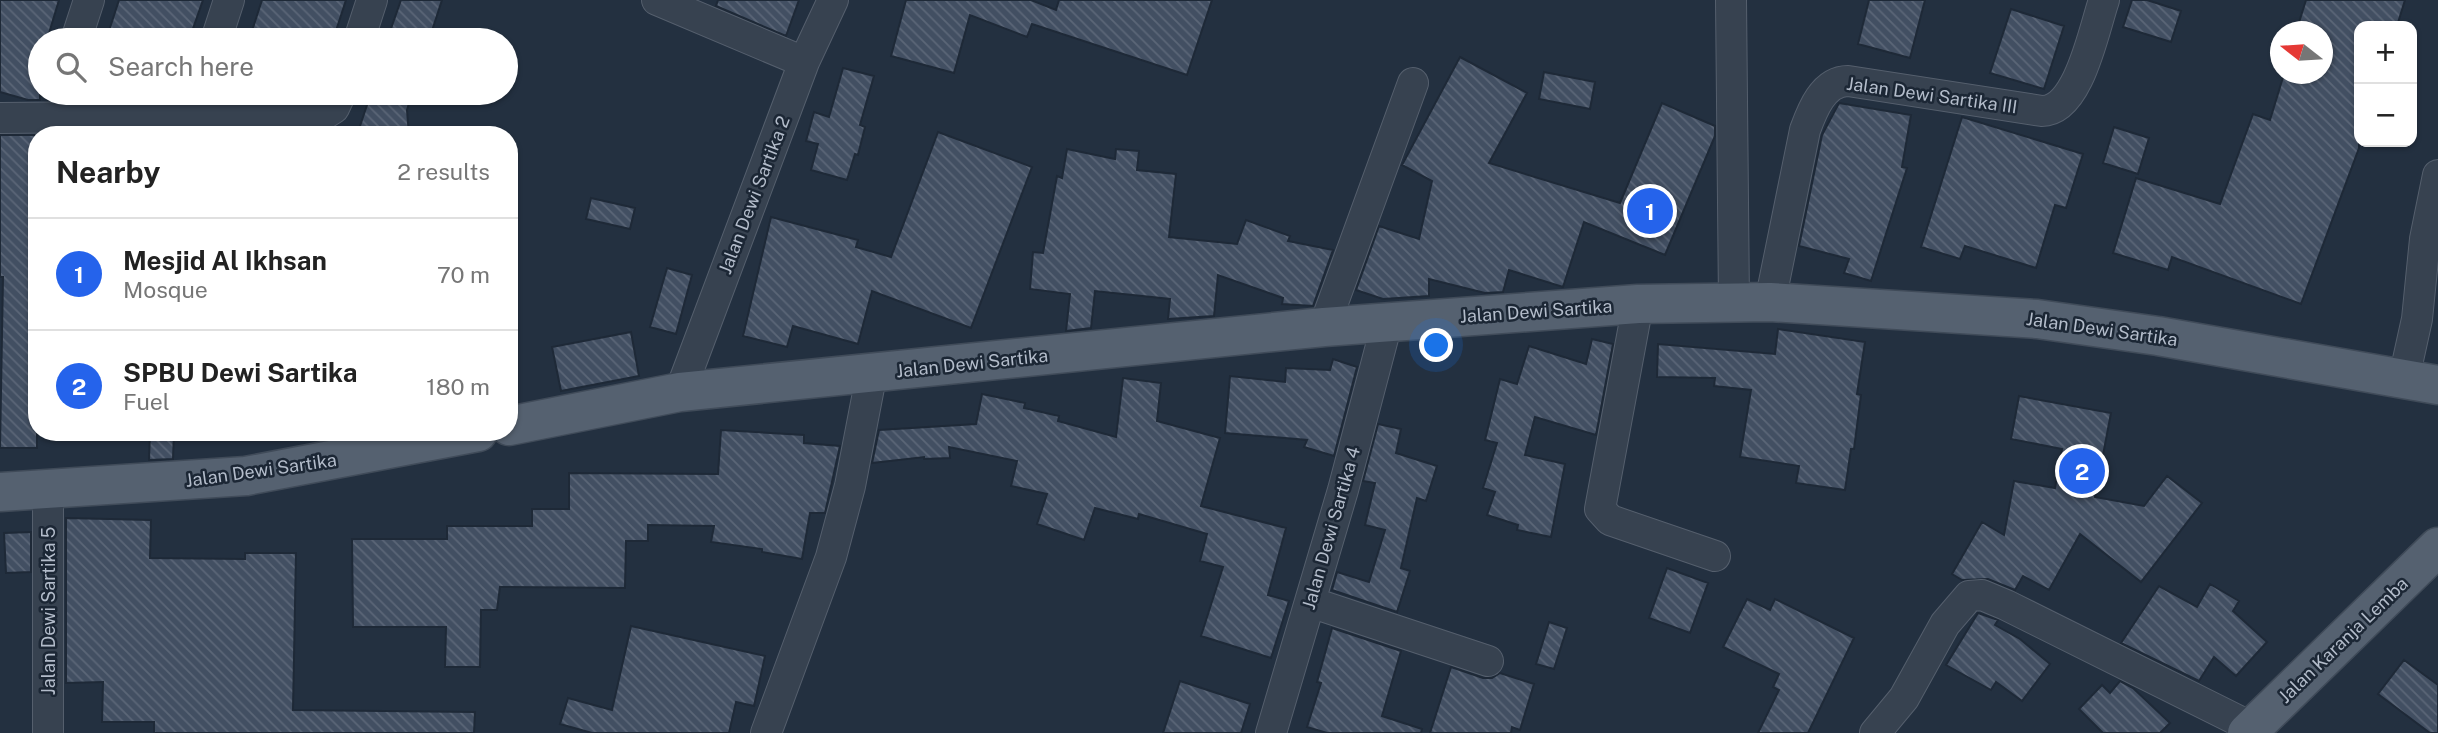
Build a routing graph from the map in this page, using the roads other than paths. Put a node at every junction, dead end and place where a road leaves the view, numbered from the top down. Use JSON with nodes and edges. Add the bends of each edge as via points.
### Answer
{"nodes":[{"id":1,"x":89,"y":0,"type":"edge"},
{"id":2,"x":229,"y":0,"type":"edge"},
{"id":3,"x":372,"y":0,"type":"edge"},
{"id":4,"x":657,"y":0,"type":"edge"},
{"id":5,"x":833,"y":0,"type":"edge"},
{"id":6,"x":1731,"y":0,"type":"edge"},
{"id":7,"x":2104,"y":0,"type":"edge"},
{"id":8,"x":80,"y":28,"type":"edge"},
{"id":9,"x":220,"y":28,"type":"edge"},
{"id":10,"x":363,"y":28,"type":"edge"},
{"id":11,"x":804,"y":62,"type":"junction"},
{"id":12,"x":1413,"y":83,"type":"dead end"},
{"id":13,"x":55,"y":105,"type":"edge"},
{"id":14,"x":195,"y":105,"type":"edge"},
{"id":15,"x":335,"y":105,"type":"edge"},
{"id":16,"x":0,"y":117,"type":"edge"},
{"id":17,"x":2438,"y":175,"type":"edge"},
{"id":18,"x":1752,"y":303,"type":"junction"},
{"id":19,"x":1638,"y":304,"type":"junction"},
{"id":20,"x":1387,"y":323,"type":"junction"},
{"id":21,"x":1324,"y":327,"type":"junction"},
{"id":22,"x":872,"y":372,"type":"junction"},
{"id":23,"x":2421,"y":381,"type":"edge"},
{"id":24,"x":680,"y":392,"type":"junction"},
{"id":25,"x":518,"y":424,"type":"edge"},
{"id":26,"x":403,"y":441,"type":"edge"},
{"id":27,"x":48,"y":489,"type":"junction"},
{"id":28,"x":0,"y":492,"type":"edge"},
{"id":29,"x":2438,"y":547,"type":"edge"},
{"id":30,"x":1715,"y":556,"type":"dead end"},
{"id":31,"x":1310,"y":602,"type":"junction"},
{"id":32,"x":1488,"y":661,"type":"dead end"},
{"id":33,"x":2250,"y":730,"type":"edge"},
{"id":34,"x":48,"y":733,"type":"edge"},
{"id":35,"x":766,"y":733,"type":"edge"},
{"id":36,"x":1271,"y":733,"type":"edge"},
{"id":37,"x":1875,"y":733,"type":"edge"}],
"edges":[{"from":1,"to":8,"type":"street"},
{"from":2,"to":9,"type":"street"},
{"from":3,"to":10,"type":"street"},
{"from":4,"to":11,"type":"street"},
{"from":5,"to":11,"type":"street","name":"Jalan Dewi Sartika 2"},
{"from":6,"to":18,"type":"street"},
{"from":7,"to":18,"type":"street","name":"Jalan Dewi Sartika III","via":[[2077,80],[2056,109],[1847,81],[1825,91],[1805,130]]},
{"from":11,"to":24,"type":"street","name":"Jalan Dewi Sartika 2"},
{"from":12,"to":21,"type":"street"},
{"from":13,"to":14,"type":"street"},
{"from":13,"to":16,"type":"street"},
{"from":14,"to":15,"type":"street","via":[[323,115]]},
{"from":17,"to":23,"type":"street","via":[[2425,239],[2417,319]]},
{"from":18,"to":19,"type":"main road","name":"Jalan Dewi Sartika"},
{"from":18,"to":23,"type":"main road","name":"Jalan Dewi Sartika","via":[[2038,319]]},
{"from":19,"to":20,"type":"main road","name":"Jalan Dewi Sartika"},
{"from":19,"to":30,"type":"street","via":[[1600,509],[1610,520]]},
{"from":20,"to":21,"type":"main road","name":"Jalan Dewi Sartika"},
{"from":20,"to":31,"type":"street","name":"Jalan Dewi Sartika 4"},
{"from":21,"to":22,"type":"main road","name":"Jalan Dewi Sartika"},
{"from":22,"to":24,"type":"main road","name":"Jalan Dewi Sartika"},
{"from":22,"to":35,"type":"street","via":[[831,557]]},
{"from":24,"to":25,"type":"main road","name":"Jalan Dewi Sartika"},
{"from":26,"to":27,"type":"main road","name":"Jalan Dewi Sartika","via":[[246,475]]},
{"from":27,"to":28,"type":"main road","name":"Jalan Dewi Sartika"},
{"from":27,"to":34,"type":"street","name":"Jalan Dewi Sartika 5"},
{"from":29,"to":33,"type":"main road","name":"Jalan Karanja Lemba"},
{"from":31,"to":32,"type":"street"},
{"from":31,"to":36,"type":"street","name":"Jalan Dewi Sartika 4"},
{"from":33,"to":37,"type":"street","via":[[2006,605],[1975,594],[1945,624],[1905,698]]}]}
